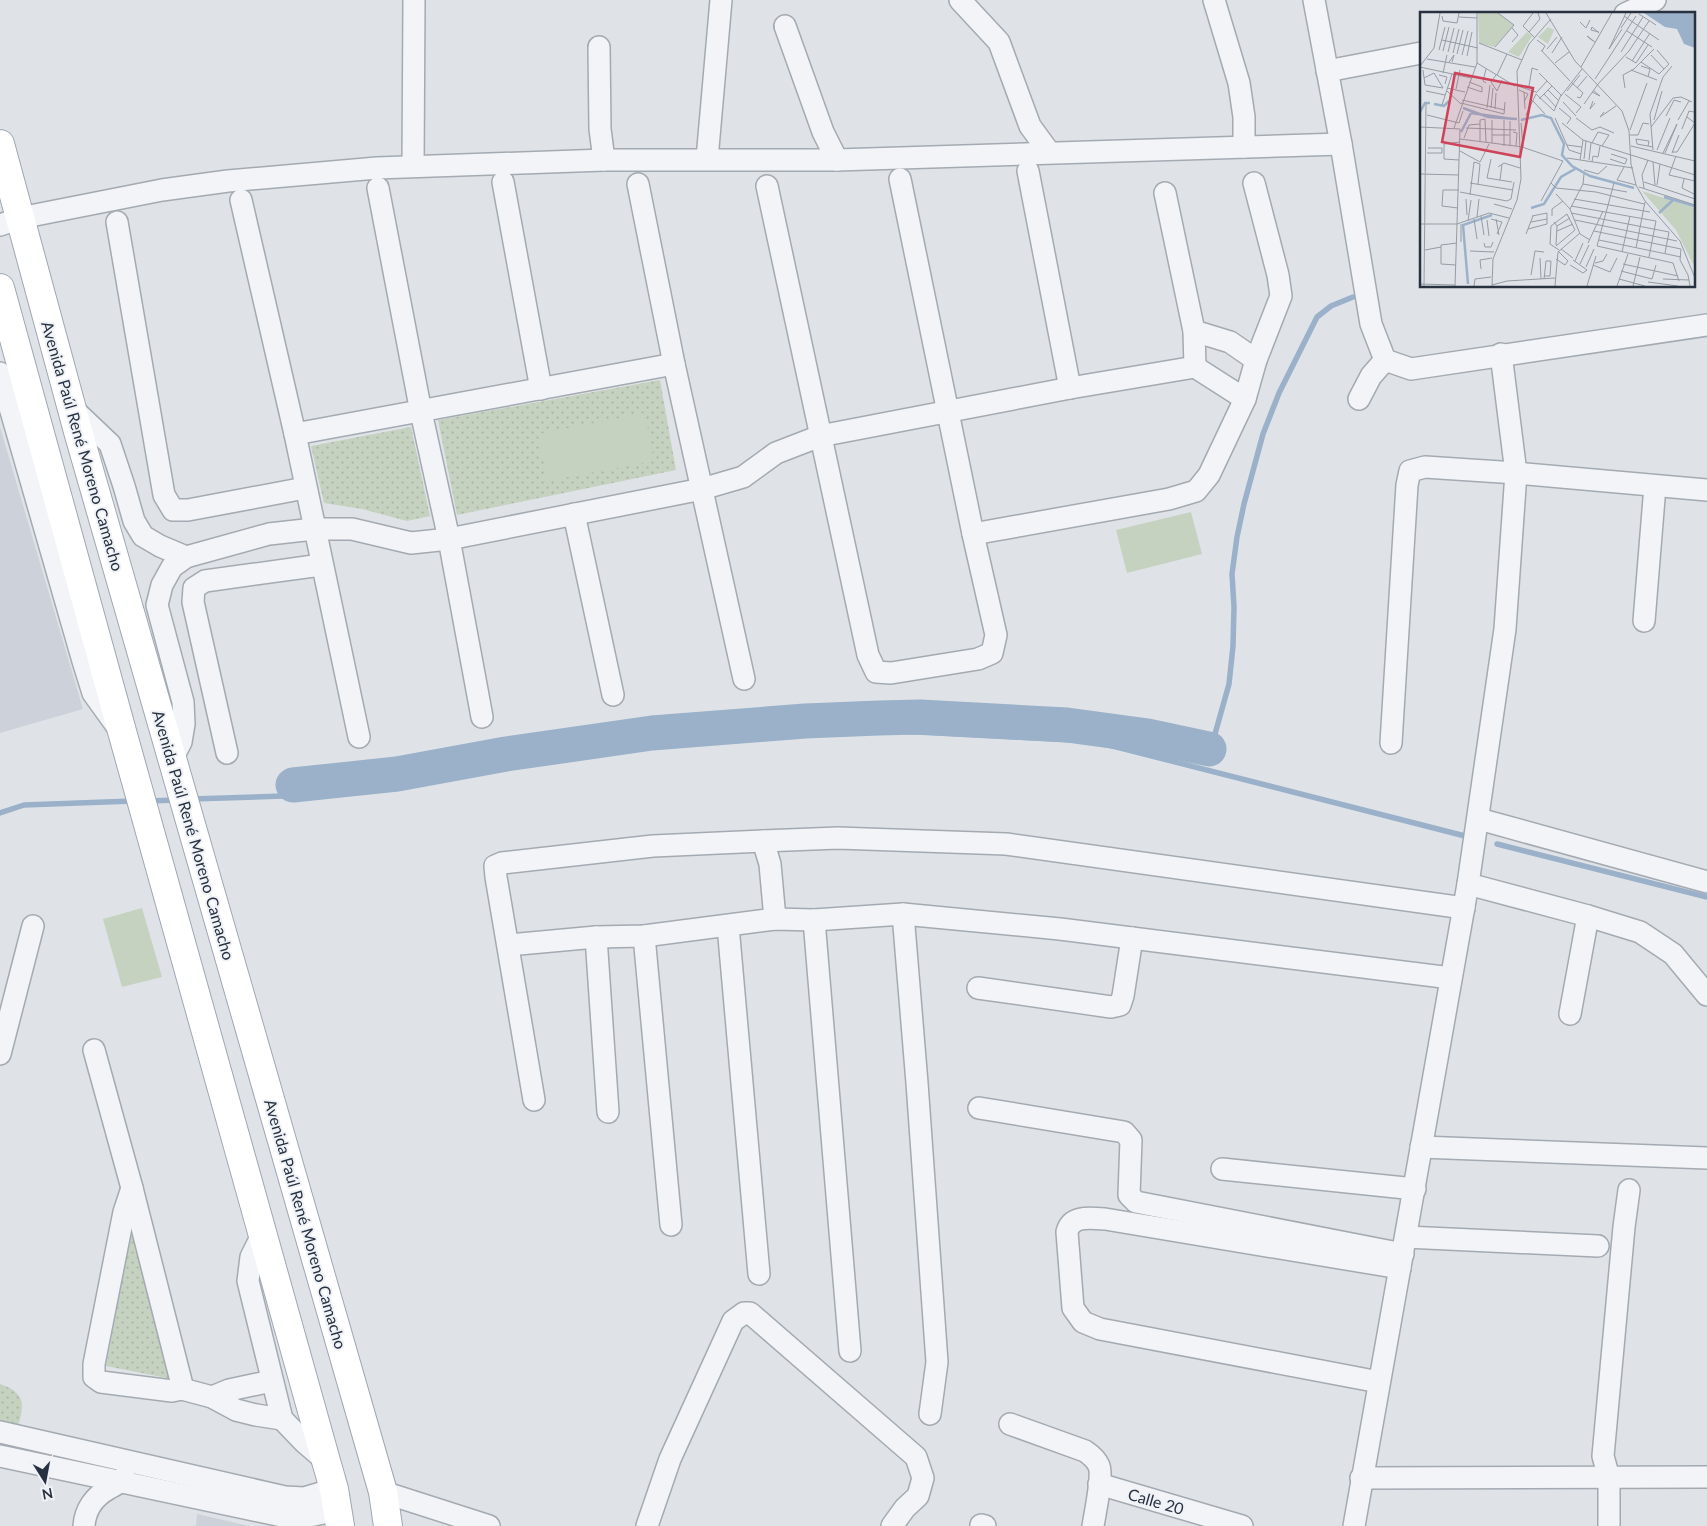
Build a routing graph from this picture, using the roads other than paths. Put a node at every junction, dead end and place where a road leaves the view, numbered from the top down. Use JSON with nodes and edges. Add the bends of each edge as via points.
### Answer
{"nodes":[{"id":1,"x":414,"y":0,"type":"edge"},
{"id":2,"x":721,"y":0,"type":"edge"},
{"id":3,"x":960,"y":0,"type":"edge"},
{"id":4,"x":1214,"y":0,"type":"edge"},
{"id":5,"x":1314,"y":0,"type":"edge"},
{"id":6,"x":1655,"y":0,"type":"edge"},
{"id":7,"x":1629,"y":12,"type":"edge"},
{"id":8,"x":785,"y":26,"type":"dead end"},
{"id":9,"x":599,"y":48,"type":"dead end"},
{"id":10,"x":1420,"y":53,"type":"edge"},
{"id":11,"x":1326,"y":71,"type":"junction"},
{"id":12,"x":0,"y":144,"type":"edge"},
{"id":13,"x":1342,"y":144,"type":"junction"},
{"id":14,"x":1244,"y":147,"type":"junction"},
{"id":15,"x":1049,"y":152,"type":"junction"},
{"id":16,"x":707,"y":159,"type":"junction"},
{"id":17,"x":604,"y":160,"type":"junction"},
{"id":18,"x":837,"y":160,"type":"junction"},
{"id":19,"x":413,"y":166,"type":"junction"},
{"id":20,"x":1028,"y":171,"type":"dead end"},
{"id":21,"x":900,"y":179,"type":"dead end"},
{"id":22,"x":503,"y":182,"type":"dead end"},
{"id":23,"x":1254,"y":183,"type":"dead end"},
{"id":24,"x":638,"y":184,"type":"dead end"},
{"id":25,"x":767,"y":186,"type":"dead end"},
{"id":26,"x":378,"y":188,"type":"dead end"},
{"id":27,"x":1165,"y":193,"type":"dead end"},
{"id":28,"x":241,"y":200,"type":"dead end"},
{"id":29,"x":10,"y":221,"type":"edge"},
{"id":30,"x":117,"y":222,"type":"dead end"},
{"id":31,"x":0,"y":288,"type":"edge"},
{"id":32,"x":1707,"y":325,"type":"edge"},
{"id":33,"x":1194,"y":331,"type":"junction"},
{"id":34,"x":1501,"y":354,"type":"junction"},
{"id":35,"x":1256,"y":360,"type":"junction"},
{"id":36,"x":1385,"y":360,"type":"junction"},
{"id":37,"x":674,"y":364,"type":"junction"},
{"id":38,"x":1195,"y":367,"type":"junction"},
{"id":39,"x":0,"y":374,"type":"edge"},
{"id":40,"x":1070,"y":388,"type":"junction"},
{"id":41,"x":541,"y":389,"type":"junction"},
{"id":42,"x":1245,"y":399,"type":"junction"},
{"id":43,"x":1359,"y":399,"type":"dead end"},
{"id":44,"x":71,"y":407,"type":"junction"},
{"id":45,"x":421,"y":412,"type":"junction"},
{"id":46,"x":948,"y":412,"type":"junction"},
{"id":47,"x":295,"y":434,"type":"junction"},
{"id":48,"x":820,"y":436,"type":"junction"},
{"id":49,"x":1516,"y":473,"type":"junction"},
{"id":50,"x":1656,"y":486,"type":"junction"},
{"id":51,"x":305,"y":488,"type":"junction"},
{"id":52,"x":702,"y":489,"type":"junction"},
{"id":53,"x":1707,"y":490,"type":"edge"},
{"id":54,"x":574,"y":514,"type":"junction"},
{"id":55,"x":314,"y":529,"type":"junction"},
{"id":56,"x":973,"y":534,"type":"junction"},
{"id":57,"x":449,"y":539,"type":"junction"},
{"id":58,"x":186,"y":557,"type":"junction"},
{"id":59,"x":321,"y":565,"type":"junction"},
{"id":60,"x":1644,"y":621,"type":"dead end"},
{"id":61,"x":744,"y":679,"type":"dead end"},
{"id":62,"x":613,"y":695,"type":"dead end"},
{"id":63,"x":482,"y":717,"type":"dead end"},
{"id":64,"x":123,"y":735,"type":"junction"},
{"id":65,"x":359,"y":737,"type":"dead end"},
{"id":66,"x":1391,"y":743,"type":"dead end"},
{"id":67,"x":227,"y":753,"type":"dead end"},
{"id":68,"x":172,"y":759,"type":"junction"},
{"id":69,"x":1478,"y":818,"type":"junction"},
{"id":70,"x":763,"y":841,"type":"junction"},
{"id":71,"x":1707,"y":882,"type":"edge"},
{"id":72,"x":1468,"y":884,"type":"junction"},
{"id":73,"x":1464,"y":908,"type":"junction"},
{"id":74,"x":903,"y":914,"type":"junction"},
{"id":75,"x":1588,"y":916,"type":"junction"},
{"id":76,"x":775,"y":919,"type":"junction"},
{"id":77,"x":814,"y":920,"type":"junction"},
{"id":78,"x":33,"y":926,"type":"dead end"},
{"id":79,"x":728,"y":926,"type":"junction"},
{"id":80,"x":644,"y":936,"type":"junction"},
{"id":81,"x":596,"y":937,"type":"junction"},
{"id":82,"x":1132,"y":938,"type":"junction"},
{"id":83,"x":508,"y":945,"type":"junction"},
{"id":84,"x":1451,"y":978,"type":"junction"},
{"id":85,"x":978,"y":988,"type":"dead end"},
{"id":86,"x":1707,"y":995,"type":"edge"},
{"id":87,"x":1570,"y":1014,"type":"dead end"},
{"id":88,"x":94,"y":1050,"type":"dead end"},
{"id":89,"x":0,"y":1054,"type":"edge"},
{"id":90,"x":534,"y":1100,"type":"dead end"},
{"id":91,"x":979,"y":1108,"type":"dead end"},
{"id":92,"x":608,"y":1112,"type":"dead end"},
{"id":93,"x":1421,"y":1147,"type":"junction"},
{"id":94,"x":1707,"y":1158,"type":"edge"},
{"id":95,"x":1222,"y":1169,"type":"dead end"},
{"id":96,"x":132,"y":1188,"type":"junction"},
{"id":97,"x":1415,"y":1190,"type":"junction"},
{"id":98,"x":1629,"y":1190,"type":"dead end"},
{"id":99,"x":671,"y":1225,"type":"dead end"},
{"id":100,"x":263,"y":1234,"type":"junction"},
{"id":101,"x":1598,"y":1246,"type":"dead end"},
{"id":102,"x":1403,"y":1253,"type":"junction"},
{"id":103,"x":759,"y":1274,"type":"dead end"},
{"id":104,"x":850,"y":1351,"type":"dead end"},
{"id":105,"x":272,"y":1381,"type":"junction"},
{"id":106,"x":1379,"y":1382,"type":"junction"},
{"id":107,"x":182,"y":1390,"type":"junction"},
{"id":108,"x":212,"y":1396,"type":"junction"},
{"id":109,"x":930,"y":1414,"type":"dead end"},
{"id":110,"x":282,"y":1419,"type":"junction"},
{"id":111,"x":1010,"y":1424,"type":"dead end"},
{"id":112,"x":0,"y":1432,"type":"edge"},
{"id":113,"x":0,"y":1456,"type":"edge"},
{"id":114,"x":326,"y":1461,"type":"junction"},
{"id":115,"x":131,"y":1462,"type":"junction"},
{"id":116,"x":1707,"y":1477,"type":"edge"},
{"id":117,"x":1361,"y":1478,"type":"junction"},
{"id":118,"x":1609,"y":1478,"type":"junction"},
{"id":119,"x":121,"y":1482,"type":"junction"},
{"id":120,"x":1099,"y":1484,"type":"junction"},
{"id":121,"x":383,"y":1492,"type":"junction"},
{"id":122,"x":337,"y":1508,"type":"edge"},
{"id":123,"x":84,"y":1526,"type":"edge"},
{"id":124,"x":388,"y":1526,"type":"edge"},
{"id":125,"x":489,"y":1526,"type":"edge"},
{"id":126,"x":647,"y":1526,"type":"edge"},
{"id":127,"x":892,"y":1526,"type":"edge"},
{"id":128,"x":1093,"y":1526,"type":"edge"},
{"id":129,"x":1242,"y":1526,"type":"edge"},
{"id":130,"x":1354,"y":1526,"type":"edge"},
{"id":131,"x":1609,"y":1526,"type":"edge"}],
"edges":[{"from":1,"to":19,"type":"street"},
{"from":2,"to":16,"type":"street"},
{"from":3,"to":15,"type":"street","via":[[999,42],[1030,126]]},
{"from":4,"to":14,"type":"street","via":[[1239,83]]},
{"from":5,"to":11,"type":"street"},
{"from":6,"to":7,"type":"street"},
{"from":8,"to":18,"type":"street","via":[[823,132]]},
{"from":9,"to":17,"type":"street","via":[[600,130]]},
{"from":10,"to":11,"type":"street"},
{"from":11,"to":13,"type":"street"},
{"from":12,"to":29,"type":"main road","name":"Avenida Paúl René Moreno Camacho"},
{"from":13,"to":14,"type":"street"},
{"from":13,"to":36,"type":"street","via":[[1371,324]]},
{"from":14,"to":15,"type":"street"},
{"from":15,"to":18,"type":"street"},
{"from":16,"to":17,"type":"street"},
{"from":16,"to":18,"type":"street"},
{"from":17,"to":19,"type":"street"},
{"from":19,"to":29,"type":"street","via":[[228,180]]},
{"from":20,"to":40,"type":"street"},
{"from":21,"to":46,"type":"street"},
{"from":22,"to":41,"type":"street"},
{"from":23,"to":35,"type":"street","via":[[1281,296]]},
{"from":24,"to":37,"type":"street"},
{"from":25,"to":48,"type":"street"},
{"from":26,"to":45,"type":"street"},
{"from":27,"to":33,"type":"street"},
{"from":28,"to":47,"type":"street"},
{"from":29,"to":44,"type":"main road","name":"Avenida Paúl René Moreno Camacho"},
{"from":30,"to":51,"type":"street","via":[[164,494],[173,510]]},
{"from":31,"to":64,"type":"main road"},
{"from":32,"to":34,"type":"street"},
{"from":33,"to":35,"type":"street","via":[[1230,342]]},
{"from":33,"to":38,"type":"street"},
{"from":34,"to":36,"type":"street","via":[[1411,369]]},
{"from":34,"to":49,"type":"street"},
{"from":35,"to":42,"type":"street"},
{"from":36,"to":43,"type":"street","via":[[1371,376]]},
{"from":37,"to":41,"type":"street"},
{"from":37,"to":52,"type":"street"},
{"from":38,"to":40,"type":"street"},
{"from":38,"to":42,"type":"street"},
{"from":39,"to":64,"type":"street","via":[[88,677],[94,693]]},
{"from":40,"to":46,"type":"street"},
{"from":41,"to":45,"type":"street"},
{"from":42,"to":56,"type":"street","via":[[1209,475],[1196,490],[1169,499]]},
{"from":44,"to":58,"type":"street","via":[[110,444],[134,522],[143,536]]},
{"from":44,"to":68,"type":"main road","name":"Avenida Paúl René Moreno Camacho"},
{"from":45,"to":47,"type":"street"},
{"from":45,"to":57,"type":"street"},
{"from":46,"to":48,"type":"street"},
{"from":46,"to":56,"type":"street"},
{"from":47,"to":51,"type":"street"},
{"from":48,"to":52,"type":"street","via":[[776,453],[743,477]]},
{"from":48,"to":56,"type":"street","via":[[868,655],[876,672],[891,673],[978,659],[992,653],[996,635]]},
{"from":49,"to":50,"type":"street"},
{"from":49,"to":66,"type":"street","via":[[1425,467],[1410,471]]},
{"from":49,"to":69,"type":"street","via":[[1504,628]]},
{"from":50,"to":53,"type":"street"},
{"from":50,"to":60,"type":"street"},
{"from":51,"to":55,"type":"street"},
{"from":52,"to":54,"type":"street"},
{"from":52,"to":61,"type":"street"},
{"from":54,"to":57,"type":"street"},
{"from":54,"to":62,"type":"street"},
{"from":55,"to":57,"type":"street","via":[[352,529],[411,542]]},
{"from":55,"to":58,"type":"street","via":[[269,534]]},
{"from":55,"to":59,"type":"street"},
{"from":57,"to":63,"type":"street"},
{"from":58,"to":68,"type":"street","via":[[172,567],[162,585],[158,606],[183,702],[181,742]]},
{"from":59,"to":65,"type":"street"},
{"from":59,"to":67,"type":"street","via":[[205,581],[194,588],[193,602]]},
{"from":64,"to":100,"type":"main road"},
{"from":68,"to":121,"type":"main road","name":"Avenida Paúl René Moreno Camacho"},
{"from":69,"to":71,"type":"street"},
{"from":69,"to":72,"type":"street"},
{"from":70,"to":73,"type":"street","via":[[838,838],[1006,844]]},
{"from":70,"to":76,"type":"street","via":[[770,864]]},
{"from":70,"to":83,"type":"street","via":[[653,846],[502,863],[495,866]]},
{"from":72,"to":73,"type":"street"},
{"from":72,"to":75,"type":"street"},
{"from":73,"to":84,"type":"street"},
{"from":74,"to":77,"type":"street"},
{"from":74,"to":82,"type":"street"},
{"from":74,"to":109,"type":"street","via":[[937,1362]]},
{"from":75,"to":86,"type":"street","via":[[1640,932],[1673,954]]},
{"from":75,"to":87,"type":"street"},
{"from":76,"to":77,"type":"street"},
{"from":76,"to":79,"type":"street"},
{"from":77,"to":104,"type":"street"},
{"from":78,"to":89,"type":"street"},
{"from":79,"to":80,"type":"street"},
{"from":79,"to":103,"type":"street"},
{"from":80,"to":81,"type":"street"},
{"from":80,"to":99,"type":"street"},
{"from":81,"to":83,"type":"street"},
{"from":81,"to":92,"type":"street"},
{"from":82,"to":84,"type":"street"},
{"from":82,"to":85,"type":"street","via":[[1120,1005],[1111,1007]]},
{"from":83,"to":90,"type":"street"},
{"from":84,"to":93,"type":"street"},
{"from":88,"to":96,"type":"street"},
{"from":91,"to":102,"type":"street","via":[[1124,1132],[1131,1140],[1129,1195],[1136,1202]]},
{"from":93,"to":94,"type":"street"},
{"from":93,"to":97,"type":"street"},
{"from":95,"to":97,"type":"street"},
{"from":96,"to":107,"type":"street"},
{"from":96,"to":107,"type":"street","via":[[124,1212],[94,1377],[101,1382]]},
{"from":97,"to":102,"type":"street"},
{"from":98,"to":118,"type":"street","via":[[1604,1456]]},
{"from":100,"to":105,"type":"street","via":[[251,1257],[248,1281]]},
{"from":100,"to":114,"type":"main road"},
{"from":101,"to":102,"type":"street"},
{"from":102,"to":106,"type":"street"},
{"from":102,"to":106,"type":"street","via":[[1087,1217],[1068,1226],[1073,1308],[1083,1322],[1100,1329]]},
{"from":105,"to":108,"type":"street"},
{"from":105,"to":110,"type":"street"},
{"from":106,"to":117,"type":"street"},
{"from":107,"to":108,"type":"street"},
{"from":108,"to":110,"type":"street","via":[[236,1410]]},
{"from":110,"to":114,"type":"street"},
{"from":111,"to":120,"type":"street","via":[[1086,1451],[1100,1468]]},
{"from":112,"to":115,"type":"street"},
{"from":113,"to":119,"type":"street"},
{"from":114,"to":122,"type":"main road"},
{"from":115,"to":119,"type":"street"},
{"from":115,"to":122,"type":"street","via":[[285,1497],[304,1498]]},
{"from":116,"to":118,"type":"street"},
{"from":117,"to":118,"type":"street"},
{"from":117,"to":130,"type":"street"},
{"from":118,"to":131,"type":"street"},
{"from":119,"to":122,"type":"street","via":[[282,1516],[304,1517]]},
{"from":119,"to":123,"type":"street","via":[[88,1507]]},
{"from":120,"to":128,"type":"street"},
{"from":120,"to":129,"type":"street","name":"Calle 20"},
{"from":121,"to":124,"type":"main road","name":"Avenida Paúl René Moreno Camacho"},
{"from":121,"to":125,"type":"street"},
{"from":126,"to":127,"type":"street","via":[[683,1429],[733,1321],[744,1312],[916,1457],[923,1478],[918,1496]]}]}
